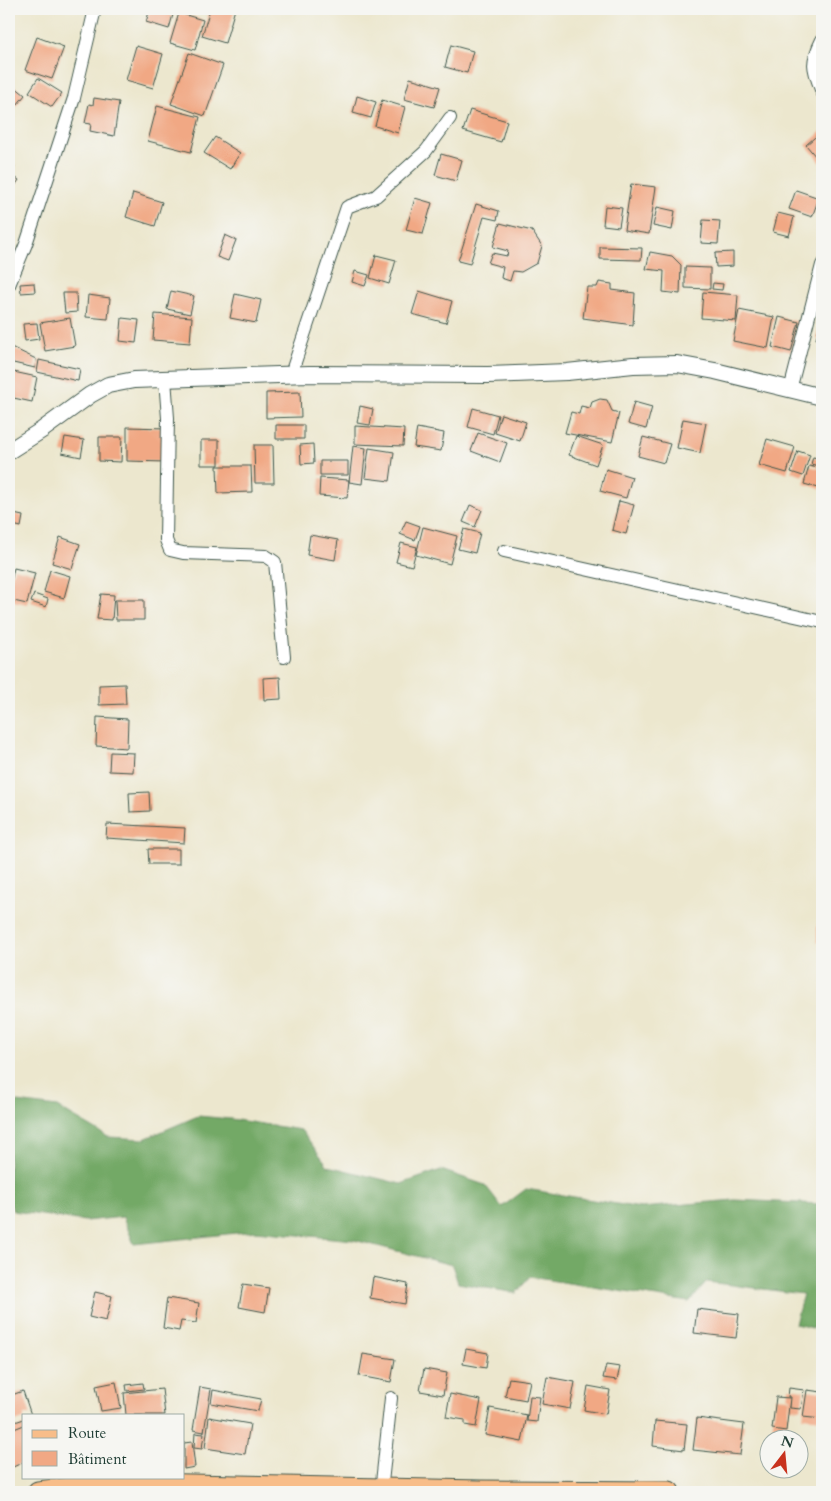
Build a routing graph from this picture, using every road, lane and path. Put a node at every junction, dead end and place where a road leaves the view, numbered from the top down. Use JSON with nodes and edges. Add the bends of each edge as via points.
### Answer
{"nodes":[{"id":1,"x":95,"y":9,"type":"edge"},
{"id":2,"x":822,"y":40,"type":"edge"},
{"id":3,"x":822,"y":92,"type":"edge"},
{"id":4,"x":450,"y":118,"type":"dead end"},
{"id":5,"x":822,"y":265,"type":"edge"},
{"id":6,"x":9,"y":285,"type":"edge"},
{"id":7,"x":291,"y":374,"type":"junction"},
{"id":8,"x":165,"y":379,"type":"junction"},
{"id":9,"x":790,"y":390,"type":"junction"},
{"id":10,"x":822,"y":397,"type":"edge"},
{"id":11,"x":9,"y":451,"type":"edge"},
{"id":12,"x":504,"y":551,"type":"dead end"},
{"id":13,"x":822,"y":622,"type":"edge"},
{"id":14,"x":284,"y":657,"type":"dead end"},
{"id":15,"x":391,"y":1398,"type":"dead end"},
{"id":16,"x":103,"y":1488,"type":"edge"},
{"id":17,"x":382,"y":1491,"type":"edge"},
{"id":18,"x":38,"y":1492,"type":"edge"},
{"id":19,"x":481,"y":1492,"type":"edge"},
{"id":20,"x":669,"y":1492,"type":"edge"}],
"edges":[{"from":1,"to":6,"type":"street","via":[[74,98],[26,244]]},
{"from":2,"to":3,"type":"street","via":[[813,70]]},
{"from":4,"to":7,"type":"street","via":[[426,151],[376,196],[347,207]]},
{"from":5,"to":9,"type":"street"},
{"from":7,"to":8,"type":"street"},
{"from":7,"to":9,"type":"street","via":[[488,375],[677,364]]},
{"from":8,"to":11,"type":"street","via":[[108,385]]},
{"from":8,"to":14,"type":"street","via":[[168,428],[166,540],[170,550],[266,556],[275,562]]},
{"from":9,"to":10,"type":"street"},
{"from":12,"to":13,"type":"street"},
{"from":15,"to":17,"type":"street"},
{"from":16,"to":17,"type":"main road"},
{"from":16,"to":18,"type":"main road"},
{"from":17,"to":19,"type":"main road"},
{"from":19,"to":20,"type":"main road"}]}
